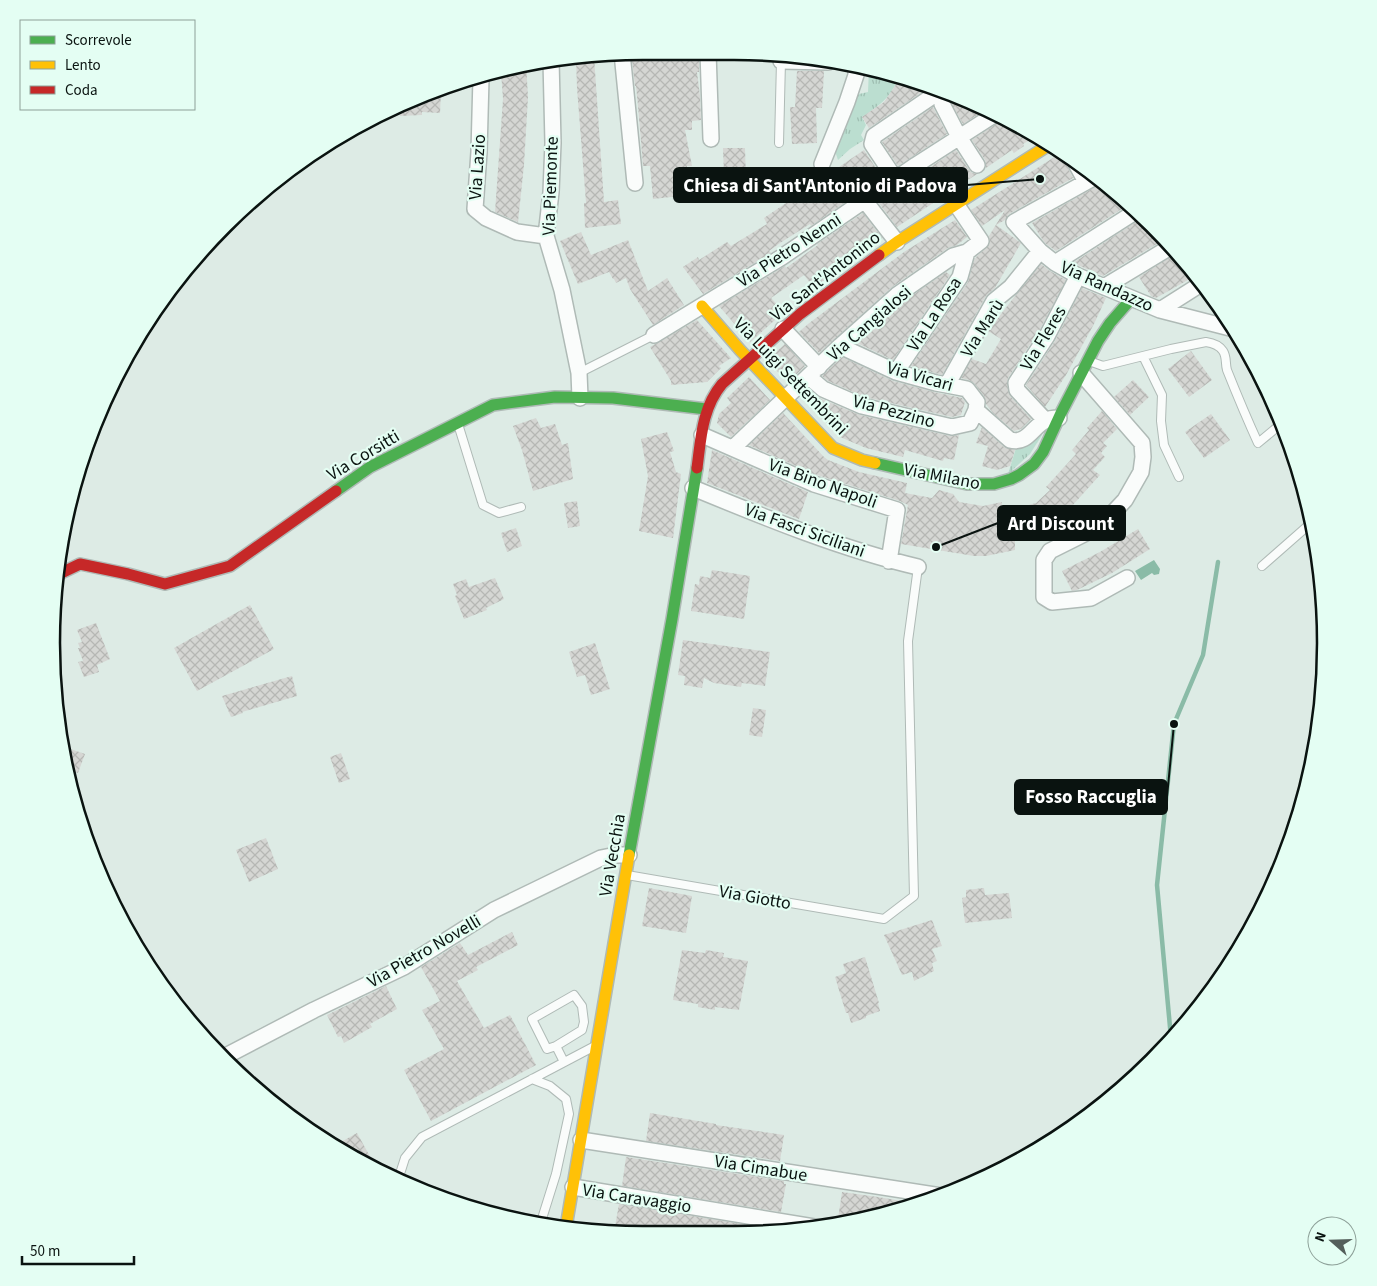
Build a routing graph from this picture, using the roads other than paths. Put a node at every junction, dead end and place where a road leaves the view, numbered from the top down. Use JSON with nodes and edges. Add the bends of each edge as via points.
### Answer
{"nodes":[{"id":1,"x":708,"y":60,"type":"edge"},
{"id":2,"x":623,"y":61,"type":"edge"},
{"id":3,"x":781,"y":62,"type":"edge"},
{"id":4,"x":551,"y":67,"type":"edge"},
{"id":5,"x":856,"y":73,"type":"edge"},
{"id":6,"x":481,"y":83,"type":"edge"},
{"id":7,"x":940,"y":98,"type":"edge"},
{"id":8,"x":942,"y":98,"type":"edge"},
{"id":9,"x":988,"y":118,"type":"edge"},
{"id":10,"x":959,"y":137,"type":"junction"},
{"id":11,"x":711,"y":140,"type":"dead end"},
{"id":12,"x":779,"y":142,"type":"dead end"},
{"id":13,"x":1044,"y":149,"type":"edge"},
{"id":14,"x":822,"y":164,"type":"dead end"},
{"id":15,"x":977,"y":165,"type":"dead end"},
{"id":16,"x":896,"y":180,"type":"junction"},
{"id":17,"x":1089,"y":180,"type":"edge"},
{"id":18,"x":635,"y":183,"type":"dead end"},
{"id":19,"x":865,"y":200,"type":"junction"},
{"id":20,"x":956,"y":204,"type":"junction"},
{"id":21,"x":1129,"y":216,"type":"edge"},
{"id":22,"x":546,"y":236,"type":"junction"},
{"id":23,"x":897,"y":242,"type":"junction"},
{"id":24,"x":1040,"y":251,"type":"junction"},
{"id":25,"x":1164,"y":251,"type":"edge"},
{"id":26,"x":967,"y":252,"type":"junction"},
{"id":27,"x":1055,"y":263,"type":"junction"},
{"id":28,"x":1078,"y":276,"type":"junction"},
{"id":29,"x":1104,"y":287,"type":"junction"},
{"id":30,"x":1196,"y":287,"type":"edge"},
{"id":31,"x":1130,"y":298,"type":"junction"},
{"id":32,"x":702,"y":306,"type":"junction"},
{"id":33,"x":1160,"y":310,"type":"junction"},
{"id":34,"x":1219,"y":320,"type":"edge"},
{"id":35,"x":783,"y":329,"type":"junction"},
{"id":36,"x":654,"y":335,"type":"joint"},
{"id":37,"x":840,"y":346,"type":"junction"},
{"id":38,"x":1143,"y":356,"type":"junction"},
{"id":39,"x":750,"y":359,"type":"junction"},
{"id":40,"x":1084,"y":367,"type":"junction"},
{"id":41,"x":814,"y":372,"type":"junction"},
{"id":42,"x":896,"y":372,"type":"junction"},
{"id":43,"x":579,"y":373,"type":"junction"},
{"id":44,"x":948,"y":384,"type":"junction"},
{"id":45,"x":580,"y":398,"type":"junction"},
{"id":46,"x":786,"y":398,"type":"junction"},
{"id":47,"x":706,"y":409,"type":"junction"},
{"id":48,"x":976,"y":410,"type":"junction"},
{"id":49,"x":1052,"y":419,"type":"junction"},
{"id":50,"x":458,"y":422,"type":"junction"},
{"id":51,"x":1276,"y":428,"type":"edge"},
{"id":52,"x":702,"y":435,"type":"junction"},
{"id":53,"x":733,"y":448,"type":"junction"},
{"id":54,"x":862,"y":460,"type":"joint"},
{"id":55,"x":1179,"y":477,"type":"dead end"},
{"id":56,"x":693,"y":488,"type":"junction"},
{"id":57,"x":521,"y":507,"type":"dead end"},
{"id":58,"x":1306,"y":528,"type":"edge"},
{"id":59,"x":890,"y":561,"type":"junction"},
{"id":60,"x":1262,"y":566,"type":"dead end"},
{"id":61,"x":918,"y":567,"type":"joint"},
{"id":62,"x":65,"y":571,"type":"edge"},
{"id":63,"x":1127,"y":578,"type":"dead end"},
{"id":64,"x":629,"y":855,"type":"junction"},
{"id":65,"x":626,"y":875,"type":"junction"},
{"id":66,"x":597,"y":1045,"type":"junction"},
{"id":67,"x":556,"y":1046,"type":"junction"},
{"id":68,"x":230,"y":1054,"type":"edge"},
{"id":69,"x":564,"y":1062,"type":"junction"},
{"id":70,"x":532,"y":1079,"type":"junction"},
{"id":71,"x":581,"y":1140,"type":"junction"},
{"id":72,"x":400,"y":1173,"type":"edge"},
{"id":73,"x":573,"y":1187,"type":"junction"},
{"id":74,"x":925,"y":1194,"type":"edge"},
{"id":75,"x":542,"y":1217,"type":"edge"},
{"id":76,"x":560,"y":1220,"type":"edge"},
{"id":77,"x":567,"y":1221,"type":"edge"},
{"id":78,"x":790,"y":1223,"type":"edge"}],
"edges":[{"from":1,"to":11,"type":"street"},
{"from":2,"to":18,"type":"street"},
{"from":3,"to":12,"type":"lane"},
{"from":4,"to":22,"type":"street","name":"Via Piemonte","via":[[553,142]]},
{"from":5,"to":14,"type":"street"},
{"from":6,"to":22,"type":"street","name":"Via Lazio","via":[[475,209],[486,218],[517,232]]},
{"from":7,"to":16,"type":"street","via":[[874,136],[872,144]]},
{"from":8,"to":10,"type":"street"},
{"from":9,"to":10,"type":"street","name":"Via Pietro Nenni"},
{"from":10,"to":15,"type":"street"},
{"from":10,"to":16,"type":"street","name":"Via Pietro Nenni"},
{"from":13,"to":20,"type":"street","name":"Via Sant'Antonino"},
{"from":16,"to":19,"type":"street","name":"Via Pietro Nenni"},
{"from":17,"to":24,"type":"street","name":"Via Randazzo","via":[[1014,222]]},
{"from":19,"to":23,"type":"street"},
{"from":19,"to":32,"type":"street","name":"Via Pietro Nenni","via":[[782,257]]},
{"from":20,"to":23,"type":"street","name":"Via Sant'Antonino"},
{"from":20,"to":26,"type":"street","via":[[981,241]]},
{"from":21,"to":27,"type":"street"},
{"from":22,"to":43,"type":"street","name":"Via Piemonte","via":[[562,290]]},
{"from":23,"to":35,"type":"street","name":"Via Sant'Antonino"},
{"from":24,"to":27,"type":"street","name":"Via Randazzo"},
{"from":24,"to":44,"type":"street","name":"Via Marù","via":[[1011,287],[994,301]]},
{"from":25,"to":29,"type":"street"},
{"from":26,"to":37,"type":"street","name":"Via Cangialosi","via":[[953,256],[897,295]]},
{"from":26,"to":42,"type":"street","name":"Via La Rosa","via":[[960,277]]},
{"from":27,"to":28,"type":"street","name":"Via Randazzo"},
{"from":28,"to":29,"type":"street","name":"Via Randazzo"},
{"from":28,"to":49,"type":"street","name":"Via Fleres","via":[[1047,336],[1016,383],[1017,390]]},
{"from":29,"to":31,"type":"street","name":"Via Randazzo"},
{"from":30,"to":33,"type":"street"},
{"from":31,"to":33,"type":"street","name":"Via Randazzo"},
{"from":31,"to":40,"type":"street","name":"Via Milano","via":[[1104,330]]},
{"from":32,"to":36,"type":"street","name":"Via Pietro Nenni"},
{"from":32,"to":39,"type":"street","name":"Via Luigi Settembrini"},
{"from":33,"to":34,"type":"street","name":"Via Randazzo"},
{"from":35,"to":39,"type":"street","name":"Via Sant'Antonino"},
{"from":35,"to":41,"type":"street"},
{"from":36,"to":43,"type":"lane"},
{"from":37,"to":41,"type":"street","name":"Via Cangialosi"},
{"from":37,"to":42,"type":"street","name":"Via Vicari"},
{"from":38,"to":40,"type":"lane"},
{"from":38,"to":51,"type":"lane","via":[[1206,342],[1216,345],[1224,353],[1258,444]]},
{"from":38,"to":55,"type":"lane","via":[[1162,395],[1164,445]]},
{"from":39,"to":46,"type":"street","name":"Via Luigi Settembrini"},
{"from":39,"to":47,"type":"street","name":"Via Sant'Antonino","via":[[712,395]]},
{"from":40,"to":49,"type":"street","name":"Via Milano"},
{"from":40,"to":63,"type":"street","via":[[1142,443],[1141,472],[1125,500],[1111,515],[1086,533],[1050,551],[1044,560],[1044,597],[1052,602],[1091,598]]},
{"from":41,"to":46,"type":"street","name":"Via Cangialosi"},
{"from":41,"to":48,"type":"street","name":"Via Pezzino","via":[[823,389],[862,406],[952,427],[970,423]]},
{"from":42,"to":44,"type":"street","name":"Via Vicari"},
{"from":43,"to":45,"type":"street","name":"Via Piemonte"},
{"from":44,"to":48,"type":"street","name":"Via Vicari","via":[[967,389],[977,402]]},
{"from":45,"to":47,"type":"street","name":"Via Corsitti","via":[[613,398]]},
{"from":45,"to":50,"type":"street","name":"Via Corsitti","via":[[555,397],[493,405]]},
{"from":46,"to":53,"type":"street","name":"Via Cangialosi"},
{"from":46,"to":54,"type":"street","name":"Via Luigi Settembrini","via":[[833,448]]},
{"from":47,"to":52,"type":"street","name":"Via Sant'Antonino"},
{"from":48,"to":49,"type":"street","name":"Via Vicari","via":[[1014,442]]},
{"from":49,"to":54,"type":"street","name":"Via Milano","via":[[1048,446],[1034,464],[1016,477],[993,484],[967,484]]},
{"from":50,"to":57,"type":"lane","via":[[483,505],[499,513]]},
{"from":50,"to":62,"type":"street","name":"Via Corsitti","via":[[370,467],[230,566],[165,584],[80,564]]},
{"from":52,"to":53,"type":"street","name":"Via Bino Napoli"},
{"from":52,"to":56,"type":"street","name":"Via Sant'Antonino"},
{"from":53,"to":59,"type":"street","name":"Via Bino Napoli","via":[[814,484],[897,510]]},
{"from":56,"to":59,"type":"street","name":"Via Fasci Siciliani","via":[[788,526]]},
{"from":56,"to":64,"type":"street","name":"Via Vecchia"},
{"from":58,"to":60,"type":"lane"},
{"from":59,"to":61,"type":"street","name":"Via Fasci Siciliani"},
{"from":61,"to":65,"type":"lane","name":"Via Giotto","via":[[908,641],[914,896],[884,919]]},
{"from":64,"to":65,"type":"street","name":"Via Vecchia"},
{"from":64,"to":68,"type":"street","name":"Via Pietro Novelli","via":[[601,858],[494,910],[404,967]]},
{"from":65,"to":66,"type":"street","name":"Via Vecchia"},
{"from":66,"to":69,"type":"lane"},
{"from":66,"to":71,"type":"street","name":"Via Vecchia"},
{"from":67,"to":67,"type":"lane","via":[[547,1049],[532,1018],[574,995],[582,1006],[582,1030]]},
{"from":67,"to":69,"type":"lane"},
{"from":69,"to":70,"type":"lane"},
{"from":70,"to":72,"type":"lane","via":[[422,1137],[405,1158]]},
{"from":70,"to":75,"type":"lane","via":[[550,1086],[566,1099],[569,1114]]},
{"from":71,"to":73,"type":"street","name":"Via Vecchia"},
{"from":71,"to":74,"type":"street","name":"Via Cimabue"},
{"from":73,"to":76,"type":"street"},
{"from":73,"to":77,"type":"street","name":"Via Vecchia"},
{"from":73,"to":78,"type":"street","name":"Via Caravaggio"}]}
